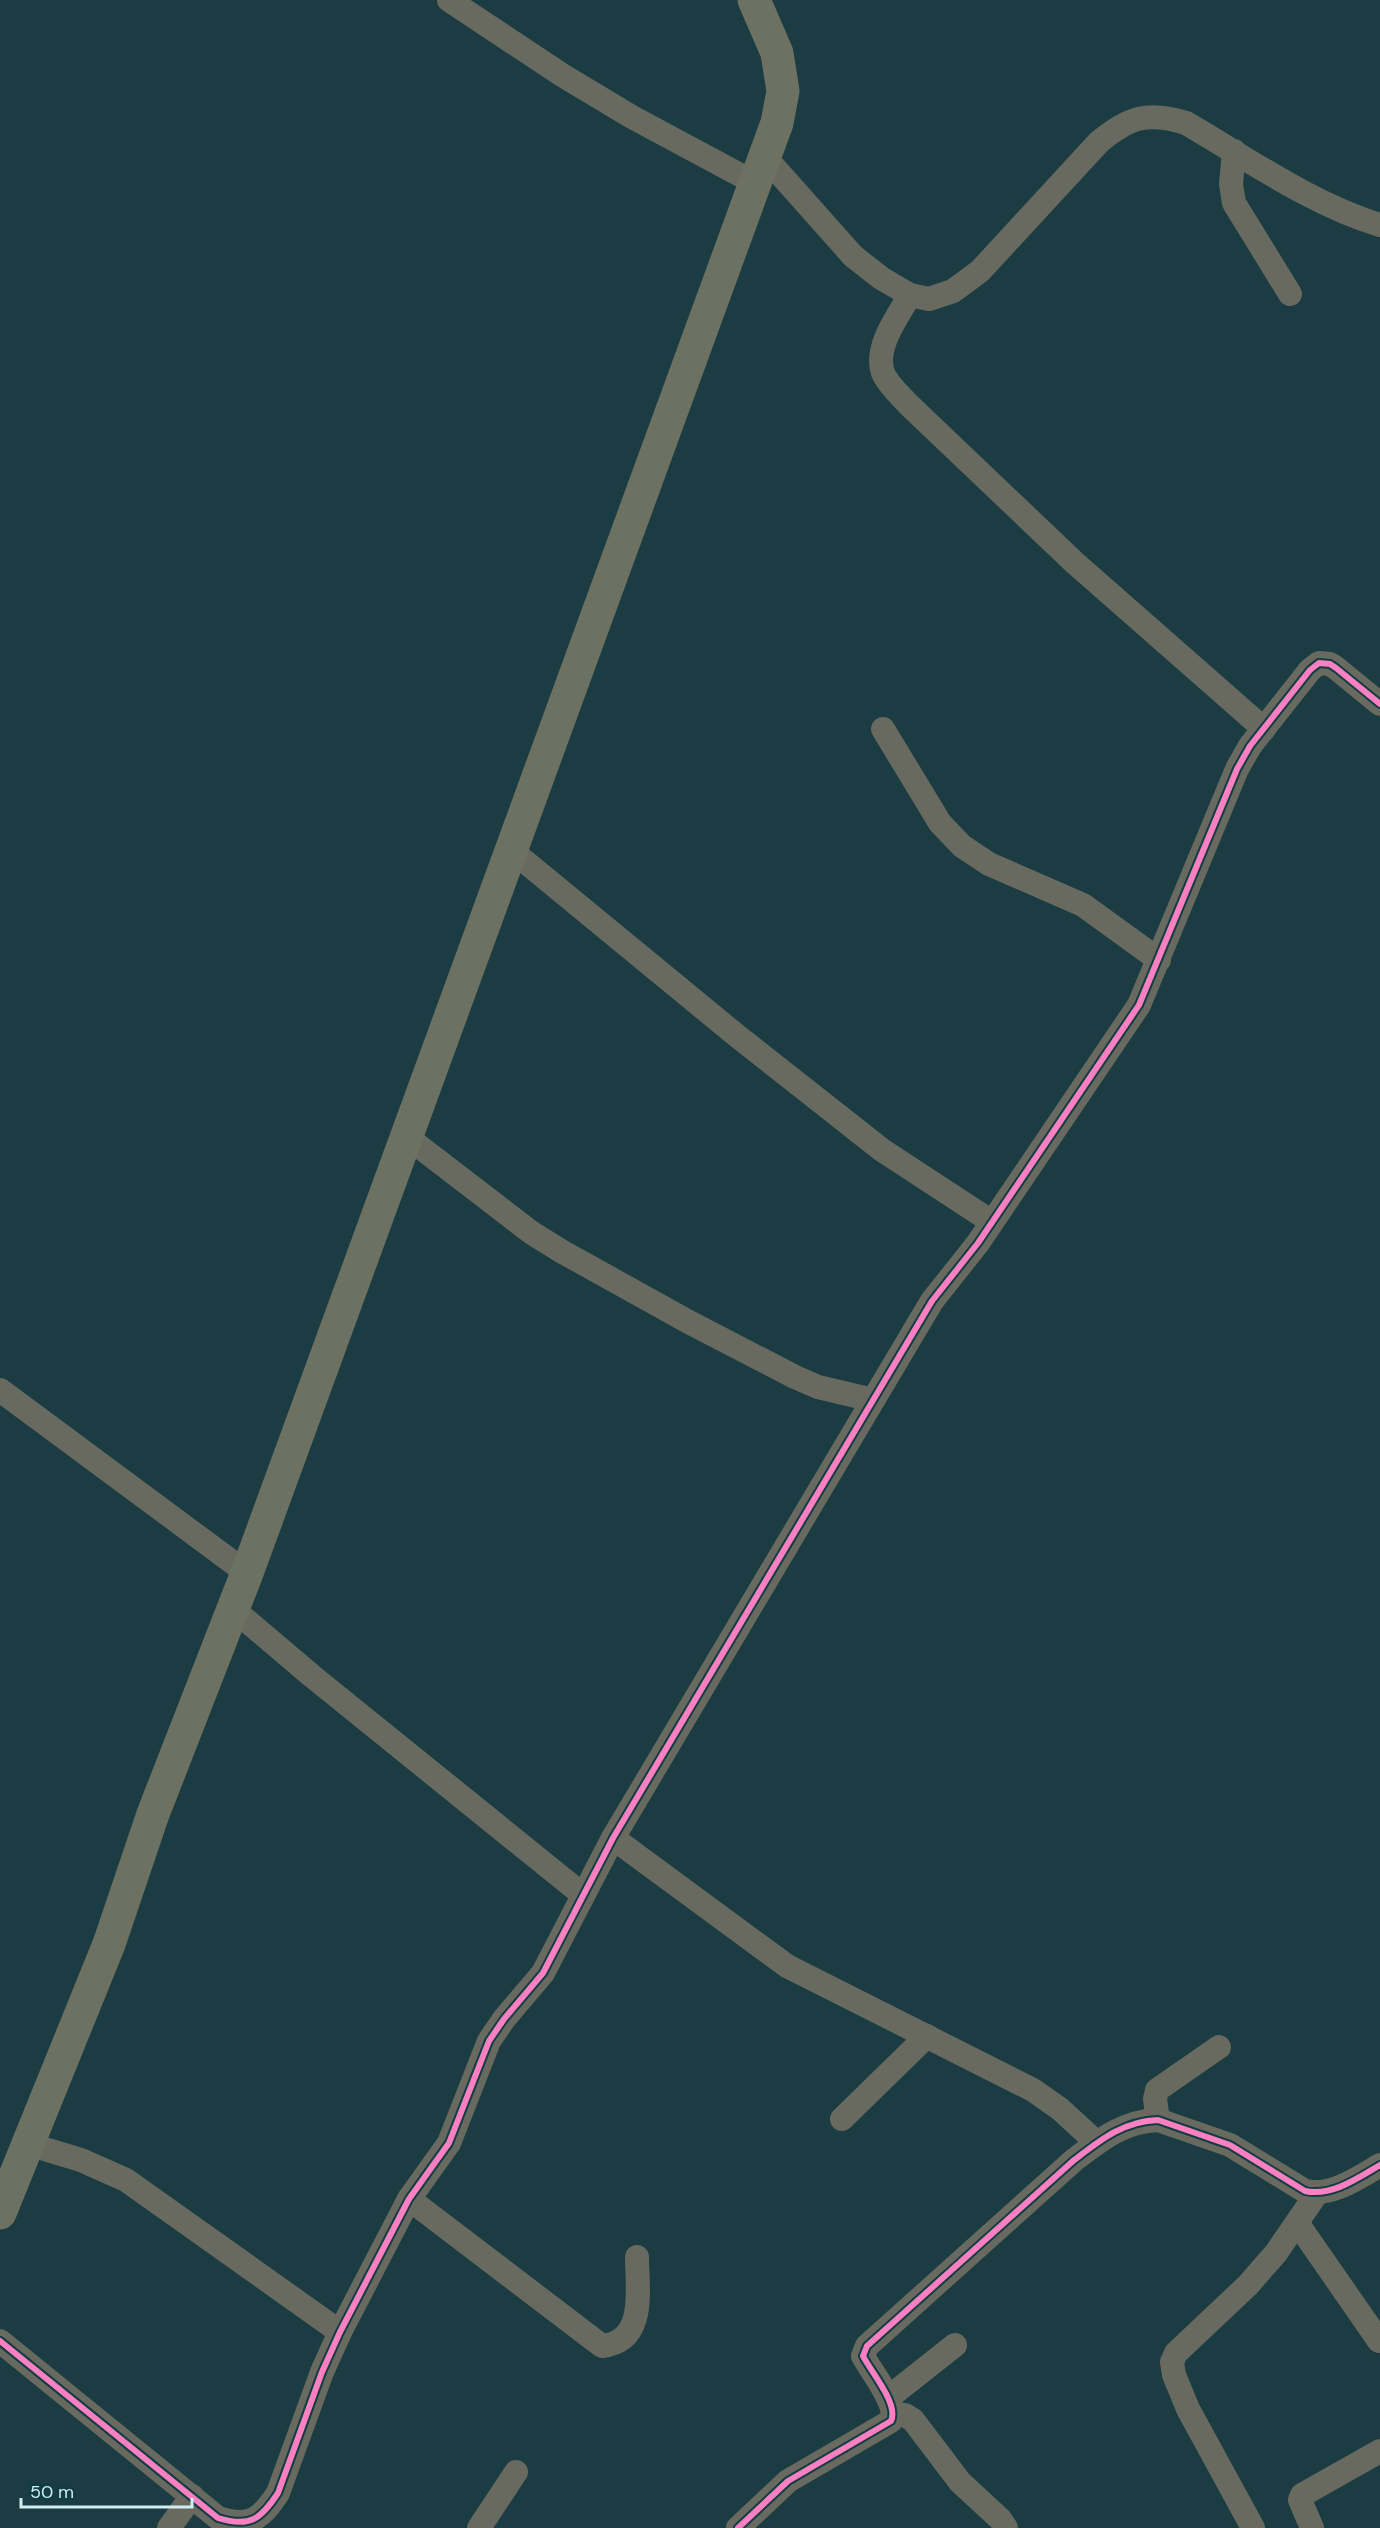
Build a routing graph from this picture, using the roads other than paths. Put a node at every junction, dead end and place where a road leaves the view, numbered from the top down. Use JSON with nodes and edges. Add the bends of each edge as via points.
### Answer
{"nodes":[{"id":1,"x":449,"y":0,"type":"edge"},
{"id":2,"x":754,"y":0,"type":"edge"},
{"id":3,"x":1234,"y":151,"type":"junction"},
{"id":4,"x":760,"y":170,"type":"junction"},
{"id":5,"x":1380,"y":225,"type":"edge"},
{"id":6,"x":1290,"y":294,"type":"dead end"},
{"id":7,"x":910,"y":295,"type":"junction"},
{"id":8,"x":1380,"y":704,"type":"edge"},
{"id":9,"x":883,"y":729,"type":"dead end"},
{"id":10,"x":1264,"y":729,"type":"junction"},
{"id":11,"x":511,"y":850,"type":"junction"},
{"id":12,"x":1159,"y":960,"type":"junction"},
{"id":13,"x":407,"y":1137,"type":"junction"},
{"id":14,"x":992,"y":1222,"type":"junction"},
{"id":15,"x":0,"y":1390,"type":"edge"},
{"id":16,"x":873,"y":1400,"type":"junction"},
{"id":17,"x":247,"y":1573,"type":"junction"},
{"id":18,"x":233,"y":1609,"type":"junction"},
{"id":19,"x":613,"y":1838,"type":"junction"},
{"id":20,"x":583,"y":1895,"type":"junction"},
{"id":21,"x":927,"y":2037,"type":"junction"},
{"id":22,"x":1219,"y":2047,"type":"dead end"},
{"id":23,"x":842,"y":2119,"type":"dead end"},
{"id":24,"x":1158,"y":2120,"type":"junction"},
{"id":25,"x":1097,"y":2142,"type":"junction"},
{"id":26,"x":28,"y":2144,"type":"junction"},
{"id":27,"x":1380,"y":2165,"type":"edge"},
{"id":28,"x":1317,"y":2193,"type":"junction"},
{"id":29,"x":409,"y":2199,"type":"junction"},
{"id":30,"x":0,"y":2211,"type":"edge"},
{"id":31,"x":1298,"y":2224,"type":"junction"},
{"id":32,"x":637,"y":2257,"type":"dead end"},
{"id":33,"x":340,"y":2332,"type":"junction"},
{"id":34,"x":0,"y":2341,"type":"edge"},
{"id":35,"x":1379,"y":2341,"type":"edge"},
{"id":36,"x":956,"y":2345,"type":"dead end"},
{"id":37,"x":891,"y":2407,"type":"junction"},
{"id":38,"x":1380,"y":2451,"type":"edge"},
{"id":39,"x":516,"y":2472,"type":"dead end"},
{"id":40,"x":192,"y":2496,"type":"junction"},
{"id":41,"x":169,"y":2528,"type":"edge"},
{"id":42,"x":479,"y":2528,"type":"edge"},
{"id":43,"x":738,"y":2528,"type":"edge"},
{"id":44,"x":1005,"y":2528,"type":"edge"},
{"id":45,"x":1253,"y":2528,"type":"edge"},
{"id":46,"x":1312,"y":2528,"type":"edge"}],
"edges":[{"from":1,"to":4,"type":"street","via":[[632,117]]},
{"from":2,"to":4,"type":"main road","via":[[777,53],[783,91],[777,123]]},
{"from":3,"to":5,"type":"street","via":[[1309,194]]},
{"from":3,"to":6,"type":"street","via":[[1234,203]]},
{"from":3,"to":7,"type":"street","via":[[1186,123],[1164,116],[1143,117],[1118,126],[980,271],[953,291],[929,299]]},
{"from":4,"to":7,"type":"street","via":[[853,256]]},
{"from":4,"to":11,"type":"main road"},
{"from":7,"to":10,"type":"street","via":[[883,348],[883,373],[890,383],[1076,563]]},
{"from":8,"to":10,"type":"street","via":[[1336,668],[1319,663]]},
{"from":9,"to":12,"type":"street","via":[[940,823],[962,846],[989,864],[1083,904]]},
{"from":10,"to":12,"type":"street","via":[[1237,769]]},
{"from":11,"to":13,"type":"main road"},
{"from":11,"to":14,"type":"street","via":[[882,1150]]},
{"from":12,"to":14,"type":"street","via":[[1126,1026]]},
{"from":13,"to":16,"type":"street","via":[[561,1251],[795,1377],[818,1387]]},
{"from":13,"to":17,"type":"main road"},
{"from":14,"to":16,"type":"street","via":[[932,1301]]},
{"from":15,"to":17,"type":"street"},
{"from":16,"to":19,"type":"street"},
{"from":17,"to":18,"type":"main road"},
{"from":18,"to":20,"type":"street"},
{"from":18,"to":26,"type":"main road","via":[[153,1814],[109,1944]]},
{"from":19,"to":20,"type":"street"},
{"from":19,"to":21,"type":"street","via":[[787,1966]]},
{"from":20,"to":29,"type":"street","via":[[543,1973],[489,2041],[448,2143]]},
{"from":21,"to":23,"type":"street"},
{"from":21,"to":25,"type":"street","via":[[1033,2090]]},
{"from":22,"to":24,"type":"street","via":[[1157,2090]]},
{"from":24,"to":25,"type":"street","via":[[1131,2125]]},
{"from":24,"to":28,"type":"street","via":[[1230,2145],[1305,2191]]},
{"from":25,"to":37,"type":"street","via":[[867,2346],[863,2356]]},
{"from":26,"to":30,"type":"main road"},
{"from":26,"to":33,"type":"street","via":[[81,2160],[126,2180]]},
{"from":27,"to":28,"type":"street"},
{"from":28,"to":31,"type":"street"},
{"from":29,"to":32,"type":"street","via":[[602,2346],[612,2345],[633,2327],[637,2315]]},
{"from":29,"to":33,"type":"street"},
{"from":31,"to":35,"type":"street"},
{"from":31,"to":45,"type":"street","via":[[1248,2285],[1176,2353],[1172,2362],[1188,2409]]},
{"from":33,"to":40,"type":"street","via":[[278,2493],[269,2507],[256,2521],[232,2524],[218,2518]]},
{"from":34,"to":40,"type":"street"},
{"from":36,"to":37,"type":"street"},
{"from":37,"to":43,"type":"street","via":[[887,2425],[788,2481]]},
{"from":37,"to":44,"type":"street","via":[[914,2420],[960,2482]]},
{"from":38,"to":46,"type":"street","via":[[1302,2495],[1299,2500]]},
{"from":39,"to":42,"type":"street"},
{"from":40,"to":41,"type":"street"}]}
